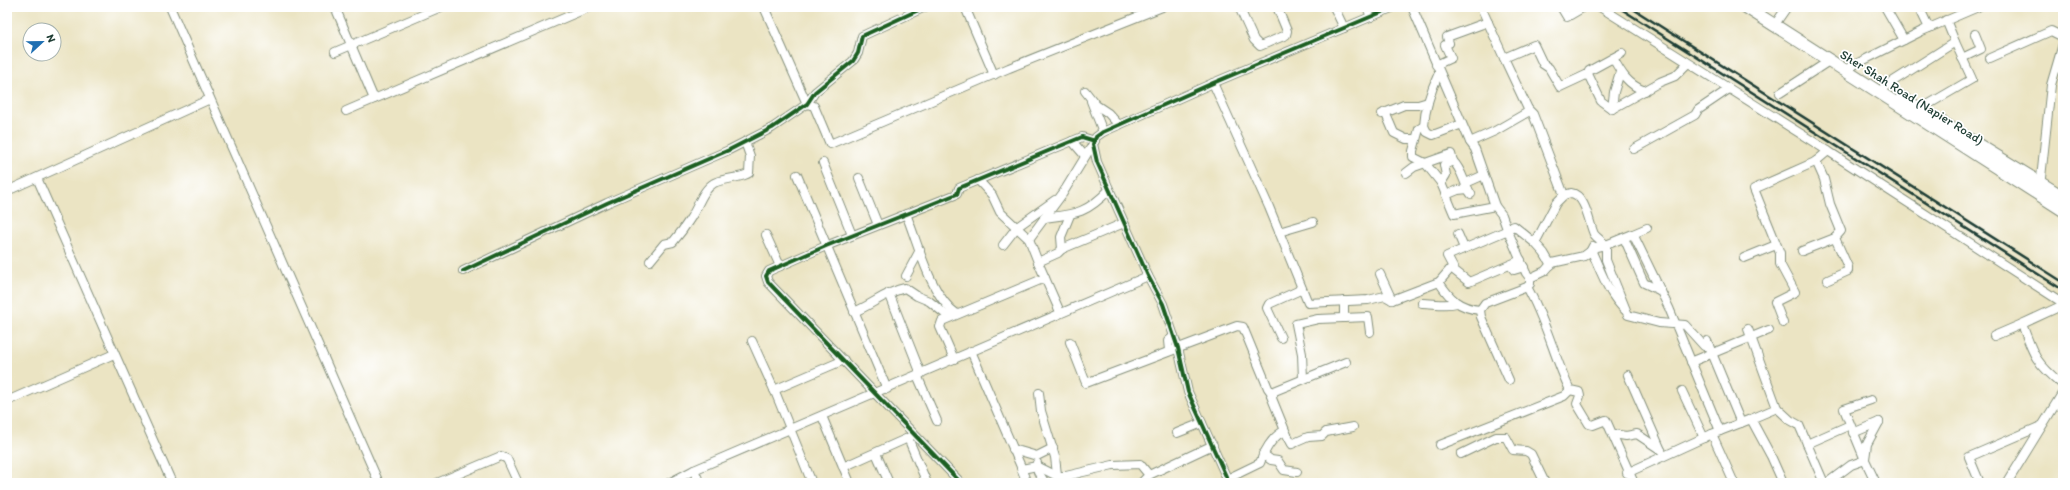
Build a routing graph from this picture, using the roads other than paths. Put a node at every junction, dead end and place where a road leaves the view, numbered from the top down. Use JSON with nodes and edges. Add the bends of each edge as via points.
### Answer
{"nodes":[{"id":1,"x":170,"y":7,"type":"edge"},
{"id":2,"x":335,"y":7,"type":"edge"},
{"id":3,"x":441,"y":7,"type":"edge"},
{"id":4,"x":590,"y":7,"type":"edge"},
{"id":5,"x":764,"y":7,"type":"edge"},
{"id":6,"x":925,"y":7,"type":"edge"},
{"id":7,"x":965,"y":7,"type":"edge"},
{"id":8,"x":1162,"y":7,"type":"edge"},
{"id":9,"x":1239,"y":7,"type":"edge"},
{"id":10,"x":1277,"y":7,"type":"edge"},
{"id":11,"x":1334,"y":7,"type":"edge"},
{"id":12,"x":1367,"y":7,"type":"edge"},
{"id":13,"x":1394,"y":7,"type":"edge"},
{"id":14,"x":1412,"y":7,"type":"edge"},
{"id":15,"x":1481,"y":7,"type":"edge"},
{"id":16,"x":1561,"y":7,"type":"edge"},
{"id":17,"x":1584,"y":7,"type":"edge"},
{"id":18,"x":1600,"y":7,"type":"edge"},
{"id":19,"x":1746,"y":7,"type":"edge"},
{"id":20,"x":1757,"y":7,"type":"edge"},
{"id":21,"x":1787,"y":7,"type":"edge"},
{"id":22,"x":1885,"y":7,"type":"edge"},
{"id":23,"x":1920,"y":7,"type":"edge"},
{"id":24,"x":1978,"y":7,"type":"edge"},
{"id":25,"x":1371,"y":17,"type":"junction"},
{"id":26,"x":1778,"y":20,"type":"junction"},
{"id":27,"x":1946,"y":20,"type":"junction"},
{"id":28,"x":1488,"y":22,"type":"junction"},
{"id":29,"x":1344,"y":28,"type":"junction"},
{"id":30,"x":1929,"y":28,"type":"junction"},
{"id":31,"x":1975,"y":34,"type":"dead end"},
{"id":32,"x":2063,"y":37,"type":"edge"},
{"id":33,"x":1904,"y":40,"type":"junction"},
{"id":34,"x":1955,"y":42,"type":"junction"},
{"id":35,"x":2063,"y":44,"type":"edge"},
{"id":36,"x":351,"y":45,"type":"junction"},
{"id":37,"x":335,"y":52,"type":"dead end"},
{"id":38,"x":1622,"y":53,"type":"dead end"},
{"id":39,"x":1504,"y":58,"type":"junction"},
{"id":40,"x":1612,"y":58,"type":"junction"},
{"id":41,"x":1962,"y":58,"type":"junction"},
{"id":42,"x":1990,"y":58,"type":"dead end"},
{"id":43,"x":1829,"y":61,"type":"junction"},
{"id":44,"x":1688,"y":63,"type":"junction"},
{"id":45,"x":1436,"y":65,"type":"junction"},
{"id":46,"x":1850,"y":67,"type":"junction"},
{"id":47,"x":1620,"y":72,"type":"junction"},
{"id":48,"x":1439,"y":73,"type":"junction"},
{"id":49,"x":994,"y":74,"type":"junction"},
{"id":50,"x":1588,"y":74,"type":"junction"},
{"id":51,"x":1213,"y":83,"type":"junction"},
{"id":52,"x":1884,"y":87,"type":"junction"},
{"id":53,"x":1729,"y":89,"type":"junction"},
{"id":54,"x":1645,"y":91,"type":"junction"},
{"id":55,"x":1780,"y":93,"type":"dead end"},
{"id":56,"x":210,"y":99,"type":"junction"},
{"id":57,"x":374,"y":99,"type":"junction"},
{"id":58,"x":1428,"y":102,"type":"junction"},
{"id":59,"x":807,"y":104,"type":"junction"},
{"id":60,"x":1612,"y":109,"type":"junction"},
{"id":61,"x":1528,"y":110,"type":"junction"},
{"id":62,"x":346,"y":111,"type":"dead end"},
{"id":63,"x":1925,"y":112,"type":"junction"},
{"id":64,"x":1462,"y":124,"type":"junction"},
{"id":65,"x":1119,"y":125,"type":"junction"},
{"id":66,"x":1424,"y":126,"type":"junction"},
{"id":67,"x":1103,"y":132,"type":"junction"},
{"id":68,"x":1416,"y":139,"type":"junction"},
{"id":69,"x":745,"y":142,"type":"junction"},
{"id":70,"x":1072,"y":142,"type":"junction"},
{"id":71,"x":1094,"y":142,"type":"junction"},
{"id":72,"x":1470,"y":142,"type":"junction"},
{"id":73,"x":1634,"y":149,"type":"dead end"},
{"id":74,"x":1828,"y":151,"type":"junction"},
{"id":75,"x":1085,"y":156,"type":"junction"},
{"id":76,"x":1453,"y":161,"type":"junction"},
{"id":77,"x":1816,"y":161,"type":"junction"},
{"id":78,"x":823,"y":163,"type":"dead end"},
{"id":79,"x":1425,"y":164,"type":"junction"},
{"id":80,"x":1406,"y":173,"type":"dead end"},
{"id":81,"x":797,"y":175,"type":"dead end"},
{"id":82,"x":1484,"y":175,"type":"junction"},
{"id":83,"x":37,"y":178,"type":"junction"},
{"id":84,"x":859,"y":178,"type":"dead end"},
{"id":85,"x":978,"y":180,"type":"junction"},
{"id":86,"x":1441,"y":183,"type":"junction"},
{"id":87,"x":2039,"y":188,"type":"junction"},
{"id":88,"x":1468,"y":189,"type":"junction"},
{"id":89,"x":1109,"y":190,"type":"junction"},
{"id":90,"x":7,"y":191,"type":"edge"},
{"id":91,"x":1446,"y":195,"type":"junction"},
{"id":92,"x":1564,"y":196,"type":"junction"},
{"id":93,"x":1059,"y":198,"type":"junction"},
{"id":94,"x":2063,"y":198,"type":"edge"},
{"id":95,"x":1495,"y":206,"type":"junction"},
{"id":96,"x":2063,"y":210,"type":"edge"},
{"id":97,"x":906,"y":214,"type":"junction"},
{"id":98,"x":1070,"y":215,"type":"junction"},
{"id":99,"x":1044,"y":218,"type":"junction"},
{"id":100,"x":1313,"y":222,"type":"dead end"},
{"id":101,"x":1124,"y":223,"type":"junction"},
{"id":102,"x":878,"y":225,"type":"junction"},
{"id":103,"x":1017,"y":227,"type":"junction"},
{"id":104,"x":1647,"y":228,"type":"dead end"},
{"id":105,"x":1508,"y":229,"type":"junction"},
{"id":106,"x":1279,"y":232,"type":"junction"},
{"id":107,"x":1458,"y":234,"type":"dead end"},
{"id":108,"x":1594,"y":234,"type":"junction"},
{"id":109,"x":1633,"y":234,"type":"junction"},
{"id":110,"x":852,"y":235,"type":"junction"},
{"id":111,"x":766,"y":236,"type":"dead end"},
{"id":112,"x":1624,"y":238,"type":"junction"},
{"id":113,"x":1835,"y":238,"type":"junction"},
{"id":114,"x":1029,"y":239,"type":"junction"},
{"id":115,"x":1534,"y":242,"type":"junction"},
{"id":116,"x":1776,"y":244,"type":"junction"},
{"id":117,"x":1003,"y":245,"type":"dead end"},
{"id":118,"x":1606,"y":245,"type":"junction"},
{"id":119,"x":826,"y":246,"type":"junction"},
{"id":120,"x":1464,"y":248,"type":"junction"},
{"id":121,"x":1062,"y":249,"type":"junction"},
{"id":122,"x":920,"y":250,"type":"junction"},
{"id":123,"x":1591,"y":250,"type":"junction"},
{"id":124,"x":1802,"y":251,"type":"dead end"},
{"id":125,"x":1744,"y":258,"type":"dead end"},
{"id":126,"x":650,"y":262,"type":"dead end"},
{"id":127,"x":1038,"y":262,"type":"junction"},
{"id":128,"x":1522,"y":263,"type":"junction"},
{"id":129,"x":1551,"y":265,"type":"junction"},
{"id":130,"x":780,"y":266,"type":"junction"},
{"id":131,"x":1452,"y":267,"type":"junction"},
{"id":132,"x":463,"y":271,"type":"dead end"},
{"id":133,"x":1380,"y":274,"type":"dead end"},
{"id":134,"x":906,"y":276,"type":"dead end"},
{"id":135,"x":1148,"y":276,"type":"junction"},
{"id":136,"x":1045,"y":278,"type":"junction"},
{"id":137,"x":1530,"y":278,"type":"junction"},
{"id":138,"x":1828,"y":280,"type":"dead end"},
{"id":139,"x":1440,"y":282,"type":"junction"},
{"id":140,"x":1301,"y":287,"type":"junction"},
{"id":141,"x":1527,"y":287,"type":"junction"},
{"id":142,"x":1661,"y":291,"type":"junction"},
{"id":143,"x":889,"y":293,"type":"junction"},
{"id":144,"x":1392,"y":300,"type":"junction"},
{"id":145,"x":1344,"y":301,"type":"junction"},
{"id":146,"x":1422,"y":303,"type":"dead end"},
{"id":147,"x":1457,"y":304,"type":"junction"},
{"id":148,"x":2063,"y":304,"type":"edge"},
{"id":149,"x":1480,"y":310,"type":"junction"},
{"id":150,"x":854,"y":312,"type":"junction"},
{"id":151,"x":1060,"y":312,"type":"junction"},
{"id":152,"x":1627,"y":312,"type":"junction"},
{"id":153,"x":953,"y":316,"type":"junction"},
{"id":154,"x":1344,"y":318,"type":"junction"},
{"id":155,"x":1783,"y":323,"type":"dead end"},
{"id":156,"x":1676,"y":324,"type":"junction"},
{"id":157,"x":2022,"y":324,"type":"junction"},
{"id":158,"x":1769,"y":330,"type":"dead end"},
{"id":159,"x":1370,"y":332,"type":"dead end"},
{"id":160,"x":1749,"y":333,"type":"junction"},
{"id":161,"x":1174,"y":336,"type":"junction"},
{"id":162,"x":1994,"y":336,"type":"dead end"},
{"id":163,"x":1281,"y":338,"type":"dead end"},
{"id":164,"x":752,"y":340,"type":"dead end"},
{"id":165,"x":1070,"y":342,"type":"dead end"},
{"id":166,"x":1709,"y":347,"type":"junction"},
{"id":167,"x":1178,"y":348,"type":"junction"},
{"id":168,"x":1169,"y":350,"type":"junction"},
{"id":169,"x":971,"y":351,"type":"junction"},
{"id":170,"x":114,"y":354,"type":"junction"},
{"id":171,"x":954,"y":359,"type":"junction"},
{"id":172,"x":844,"y":360,"type":"junction"},
{"id":173,"x":1346,"y":362,"type":"dead end"},
{"id":174,"x":1691,"y":362,"type":"junction"},
{"id":175,"x":919,"y":375,"type":"junction"},
{"id":176,"x":1628,"y":375,"type":"dead end"},
{"id":177,"x":1303,"y":379,"type":"junction"},
{"id":178,"x":1509,"y":380,"type":"dead end"},
{"id":179,"x":2063,"y":385,"type":"edge"},
{"id":180,"x":887,"y":389,"type":"junction"},
{"id":181,"x":774,"y":390,"type":"junction"},
{"id":182,"x":1570,"y":390,"type":"junction"},
{"id":183,"x":1682,"y":391,"type":"dead end"},
{"id":184,"x":1272,"y":392,"type":"junction"},
{"id":185,"x":2063,"y":392,"type":"edge"},
{"id":186,"x":1039,"y":393,"type":"dead end"},
{"id":187,"x":876,"y":394,"type":"junction"},
{"id":188,"x":1871,"y":400,"type":"dead end"},
{"id":189,"x":7,"y":401,"type":"edge"},
{"id":190,"x":1778,"y":408,"type":"junction"},
{"id":191,"x":822,"y":416,"type":"junction"},
{"id":192,"x":1751,"y":419,"type":"junction"},
{"id":193,"x":937,"y":421,"type":"dead end"},
{"id":194,"x":1202,"y":423,"type":"junction"},
{"id":195,"x":1741,"y":423,"type":"junction"},
{"id":196,"x":2041,"y":426,"type":"junction"},
{"id":197,"x":1353,"y":427,"type":"dead end"},
{"id":198,"x":1851,"y":429,"type":"junction"},
{"id":199,"x":790,"y":430,"type":"junction"},
{"id":200,"x":1286,"y":432,"type":"junction"},
{"id":201,"x":1177,"y":433,"type":"dead end"},
{"id":202,"x":1716,"y":433,"type":"junction"},
{"id":203,"x":1613,"y":434,"type":"junction"},
{"id":204,"x":911,"y":436,"type":"junction"},
{"id":205,"x":1704,"y":438,"type":"junction"},
{"id":206,"x":1808,"y":444,"type":"junction"},
{"id":207,"x":1213,"y":445,"type":"junction"},
{"id":208,"x":1440,"y":445,"type":"dead end"},
{"id":209,"x":1052,"y":448,"type":"junction"},
{"id":210,"x":1013,"y":449,"type":"junction"},
{"id":211,"x":876,"y":453,"type":"junction"},
{"id":212,"x":1663,"y":453,"type":"junction"},
{"id":213,"x":1263,"y":454,"type":"junction"},
{"id":214,"x":1461,"y":454,"type":"dead end"},
{"id":215,"x":1037,"y":456,"type":"junction"},
{"id":216,"x":1864,"y":460,"type":"junction"},
{"id":217,"x":1037,"y":466,"type":"junction"},
{"id":218,"x":843,"y":467,"type":"junction"},
{"id":219,"x":1021,"y":468,"type":"junction"},
{"id":220,"x":694,"y":470,"type":"junction"},
{"id":221,"x":1297,"y":472,"type":"dead end"},
{"id":222,"x":1628,"y":472,"type":"junction"},
{"id":223,"x":1148,"y":475,"type":"junction"},
{"id":224,"x":1058,"y":480,"type":"edge"},
{"id":225,"x":1228,"y":481,"type":"edge"},
{"id":226,"x":172,"y":483,"type":"edge"},
{"id":227,"x":379,"y":483,"type":"edge"},
{"id":228,"x":437,"y":483,"type":"edge"},
{"id":229,"x":518,"y":483,"type":"edge"},
{"id":230,"x":669,"y":483,"type":"edge"},
{"id":231,"x":700,"y":483,"type":"edge"},
{"id":232,"x":812,"y":483,"type":"edge"},
{"id":233,"x":850,"y":483,"type":"edge"},
{"id":234,"x":889,"y":483,"type":"edge"},
{"id":235,"x":927,"y":483,"type":"edge"},
{"id":236,"x":961,"y":483,"type":"edge"},
{"id":237,"x":1026,"y":483,"type":"edge"},
{"id":238,"x":1045,"y":483,"type":"edge"},
{"id":239,"x":1141,"y":483,"type":"edge"},
{"id":240,"x":1545,"y":483,"type":"edge"},
{"id":241,"x":1634,"y":483,"type":"edge"},
{"id":242,"x":1734,"y":483,"type":"edge"},
{"id":243,"x":1783,"y":483,"type":"edge"},
{"id":244,"x":1826,"y":483,"type":"edge"},
{"id":245,"x":1876,"y":483,"type":"edge"},
{"id":246,"x":1980,"y":483,"type":"edge"},
{"id":247,"x":2007,"y":483,"type":"edge"}],
"edges":[{"from":1,"to":56,"type":"street"},
{"from":2,"to":36,"type":"street"},
{"from":3,"to":36,"type":"street"},
{"from":4,"to":57,"type":"street"},
{"from":5,"to":59,"type":"street"},
{"from":6,"to":59,"type":"street","via":[[862,36],[853,61],[815,92]]},
{"from":7,"to":49,"type":"street"},
{"from":8,"to":49,"type":"street"},
{"from":9,"to":10,"type":"street","via":[[1254,40],[1260,46],[1286,35],[1287,31]]},
{"from":11,"to":29,"type":"street"},
{"from":12,"to":25,"type":"street"},
{"from":13,"to":25,"type":"street"},
{"from":14,"to":45,"type":"street"},
{"from":15,"to":28,"type":"street"},
{"from":16,"to":17,"type":"street","via":[[1567,17]]},
{"from":18,"to":44,"type":"street"},
{"from":19,"to":43,"type":"main road","name":"Sher Shah Road (Napier Road)"},
{"from":20,"to":26,"type":"main road","name":"Sher Shah Road (Napier Road)"},
{"from":21,"to":26,"type":"street"},
{"from":22,"to":33,"type":"street"},
{"from":23,"to":30,"type":"street"},
{"from":24,"to":27,"type":"street"},
{"from":25,"to":29,"type":"street"},
{"from":26,"to":46,"type":"main road","name":"Sher Shah Road (Napier Road)"},
{"from":27,"to":30,"type":"street"},
{"from":27,"to":34,"type":"street"},
{"from":28,"to":39,"type":"street"},
{"from":28,"to":45,"type":"street","via":[[1447,37],[1449,43],[1445,45],[1451,58]]},
{"from":29,"to":51,"type":"street"},
{"from":30,"to":33,"type":"street"},
{"from":31,"to":41,"type":"street","via":[[1981,49]]},
{"from":32,"to":42,"type":"street","via":[[2051,31]]},
{"from":33,"to":46,"type":"street"},
{"from":34,"to":41,"type":"street"},
{"from":34,"to":52,"type":"street"},
{"from":35,"to":87,"type":"street","via":[[2051,85]]},
{"from":36,"to":37,"type":"street"},
{"from":36,"to":57,"type":"street"},
{"from":38,"to":40,"type":"street"},
{"from":39,"to":50,"type":"street","via":[[1534,44],[1543,64],[1549,68],[1560,87]]},
{"from":39,"to":61,"type":"street"},
{"from":40,"to":47,"type":"street"},
{"from":40,"to":50,"type":"street"},
{"from":41,"to":63,"type":"street","via":[[1972,79],[1929,104]]},
{"from":43,"to":55,"type":"street"},
{"from":43,"to":87,"type":"main road","name":"Sher Shah Road (Napier Road)"},
{"from":44,"to":53,"type":"street"},
{"from":44,"to":54,"type":"street","via":[[1675,76]]},
{"from":45,"to":48,"type":"street"},
{"from":46,"to":52,"type":"main road","name":"Sher Shah Road (Napier Road)"},
{"from":47,"to":54,"type":"street","via":[[1630,83]]},
{"from":47,"to":60,"type":"street"},
{"from":48,"to":58,"type":"street"},
{"from":48,"to":64,"type":"street"},
{"from":49,"to":59,"type":"street","via":[[830,144],[814,106]]},
{"from":50,"to":60,"type":"street","via":[[1601,101]]},
{"from":51,"to":65,"type":"street"},
{"from":51,"to":106,"type":"street"},
{"from":52,"to":63,"type":"main road","name":"Sher Shah Road (Napier Road)"},
{"from":53,"to":73,"type":"street","via":[[1698,110],[1695,115]]},
{"from":53,"to":74,"type":"street"},
{"from":54,"to":60,"type":"street"},
{"from":56,"to":83,"type":"street"},
{"from":56,"to":227,"type":"street"},
{"from":57,"to":62,"type":"street"},
{"from":58,"to":66,"type":"street"},
{"from":58,"to":68,"type":"street","via":[[1404,105],[1384,113],[1394,133],[1406,139]]},
{"from":59,"to":69,"type":"street","via":[[772,128]]},
{"from":61,"to":72,"type":"street","via":[[1526,115]]},
{"from":61,"to":92,"type":"street","via":[[1532,114]]},
{"from":63,"to":87,"type":"main road","name":"Sher Shah Road (Napier Road)"},
{"from":64,"to":66,"type":"street","via":[[1433,135],[1427,132]]},
{"from":64,"to":72,"type":"street"},
{"from":65,"to":67,"type":"street"},
{"from":65,"to":67,"type":"street","via":[[1096,105],[1087,93]]},
{"from":66,"to":68,"type":"street","via":[[1419,129]]},
{"from":67,"to":71,"type":"street"},
{"from":68,"to":79,"type":"street","via":[[1413,157]]},
{"from":69,"to":126,"type":"street","via":[[750,156],[750,173],[714,183],[707,188],[690,219],[673,242],[664,244]]},
{"from":69,"to":132,"type":"street"},
{"from":70,"to":71,"type":"street","via":[[1082,137]]},
{"from":70,"to":75,"type":"street"},
{"from":70,"to":85,"type":"street"},
{"from":71,"to":75,"type":"street"},
{"from":71,"to":89,"type":"street","via":[[1097,162]]},
{"from":72,"to":82,"type":"street"},
{"from":74,"to":77,"type":"street"},
{"from":74,"to":148,"type":"street"},
{"from":75,"to":93,"type":"street"},
{"from":76,"to":79,"type":"street","via":[[1451,154]]},
{"from":76,"to":86,"type":"street","via":[[1444,165],[1446,175]]},
{"from":76,"to":88,"type":"street","via":[[1462,171]]},
{"from":77,"to":113,"type":"street","via":[[1841,231]]},
{"from":77,"to":116,"type":"street","via":[[1754,189]]},
{"from":78,"to":110,"type":"street"},
{"from":79,"to":80,"type":"street"},
{"from":79,"to":86,"type":"street"},
{"from":81,"to":119,"type":"street"},
{"from":82,"to":88,"type":"street"},
{"from":82,"to":95,"type":"street"},
{"from":83,"to":90,"type":"street"},
{"from":83,"to":170,"type":"street"},
{"from":84,"to":102,"type":"street"},
{"from":85,"to":97,"type":"street","via":[[959,188],[957,194]]},
{"from":85,"to":103,"type":"street","via":[[992,195],[1000,212]]},
{"from":86,"to":91,"type":"street"},
{"from":87,"to":94,"type":"main road","name":"Sher Shah Road (Napier Road)"},
{"from":87,"to":96,"type":"main road","name":"Sher Shah Road (Napier Road)"},
{"from":88,"to":91,"type":"street"},
{"from":89,"to":98,"type":"street","via":[[1097,202],[1081,212]]},
{"from":89,"to":101,"type":"street"},
{"from":91,"to":95,"type":"street","via":[[1454,214]]},
{"from":92,"to":108,"type":"street","via":[[1571,193],[1578,196]]},
{"from":92,"to":115,"type":"street","via":[[1556,203]]},
{"from":93,"to":99,"type":"street"},
{"from":93,"to":103,"type":"street"},
{"from":95,"to":105,"type":"street"},
{"from":97,"to":102,"type":"street"},
{"from":97,"to":122,"type":"street"},
{"from":98,"to":99,"type":"street"},
{"from":98,"to":121,"type":"street","via":[[1061,237]]},
{"from":99,"to":114,"type":"street"},
{"from":100,"to":106,"type":"street"},
{"from":101,"to":121,"type":"street"},
{"from":101,"to":135,"type":"street"},
{"from":102,"to":110,"type":"street"},
{"from":103,"to":114,"type":"street"},
{"from":103,"to":117,"type":"street"},
{"from":104,"to":109,"type":"street"},
{"from":105,"to":115,"type":"street","via":[[1514,226]]},
{"from":105,"to":120,"type":"street"},
{"from":105,"to":128,"type":"street"},
{"from":106,"to":140,"type":"street"},
{"from":107,"to":120,"type":"street"},
{"from":108,"to":118,"type":"street"},
{"from":108,"to":123,"type":"street"},
{"from":109,"to":112,"type":"street"},
{"from":109,"to":142,"type":"street"},
{"from":110,"to":119,"type":"street"},
{"from":111,"to":130,"type":"street"},
{"from":112,"to":118,"type":"street"},
{"from":112,"to":142,"type":"street","via":[[1644,284]]},
{"from":113,"to":124,"type":"street"},
{"from":113,"to":138,"type":"street","via":[[1848,271]]},
{"from":114,"to":127,"type":"street"},
{"from":115,"to":129,"type":"street"},
{"from":116,"to":125,"type":"street"},
{"from":116,"to":155,"type":"street","via":[[1780,264],[1794,292],[1775,302]]},
{"from":118,"to":123,"type":"street"},
{"from":118,"to":152,"type":"street","via":[[1606,260]]},
{"from":119,"to":130,"type":"street"},
{"from":119,"to":150,"type":"street"},
{"from":120,"to":131,"type":"street","via":[[1447,256]]},
{"from":121,"to":127,"type":"street"},
{"from":122,"to":134,"type":"street"},
{"from":122,"to":153,"type":"street","via":[[929,275]]},
{"from":123,"to":129,"type":"street","via":[[1584,256]]},
{"from":123,"to":152,"type":"street","via":[[1615,301]]},
{"from":127,"to":136,"type":"street"},
{"from":128,"to":131,"type":"street","via":[[1510,265],[1469,282]]},
{"from":128,"to":137,"type":"street"},
{"from":129,"to":137,"type":"street"},
{"from":130,"to":172,"type":"street","via":[[769,271],[766,276],[768,282]]},
{"from":131,"to":139,"type":"street"},
{"from":133,"to":144,"type":"street"},
{"from":135,"to":151,"type":"street"},
{"from":135,"to":161,"type":"street","via":[[1163,304]]},
{"from":136,"to":151,"type":"street"},
{"from":136,"to":153,"type":"street"},
{"from":137,"to":141,"type":"street"},
{"from":139,"to":144,"type":"street"},
{"from":139,"to":147,"type":"street"},
{"from":140,"to":145,"type":"street","via":[[1308,303]]},
{"from":140,"to":163,"type":"street","via":[[1298,291],[1269,304],[1267,308]]},
{"from":141,"to":149,"type":"street","via":[[1485,303]]},
{"from":141,"to":182,"type":"street","via":[[1535,300]]},
{"from":142,"to":156,"type":"street"},
{"from":143,"to":150,"type":"street"},
{"from":143,"to":153,"type":"street","via":[[905,288]]},
{"from":143,"to":175,"type":"street"},
{"from":144,"to":145,"type":"street","via":[[1385,296]]},
{"from":145,"to":154,"type":"street"},
{"from":146,"to":147,"type":"street","via":[[1446,306]]},
{"from":147,"to":149,"type":"street"},
{"from":148,"to":157,"type":"street"},
{"from":149,"to":178,"type":"street"},
{"from":150,"to":180,"type":"street"},
{"from":151,"to":169,"type":"street"},
{"from":152,"to":156,"type":"street","via":[[1628,315],[1659,323]]},
{"from":153,"to":171,"type":"street","via":[[940,324]]},
{"from":154,"to":159,"type":"street","via":[[1368,317]]},
{"from":154,"to":177,"type":"street","via":[[1318,319],[1296,324],[1302,354]]},
{"from":156,"to":166,"type":"street","via":[[1685,325],[1704,346]]},
{"from":156,"to":174,"type":"street"},
{"from":157,"to":162,"type":"street"},
{"from":157,"to":179,"type":"street","via":[[2033,354],[2043,368]]},
{"from":158,"to":160,"type":"street"},
{"from":160,"to":166,"type":"street"},
{"from":160,"to":190,"type":"street"},
{"from":161,"to":167,"type":"street"},
{"from":161,"to":168,"type":"street","via":[[1168,341]]},
{"from":164,"to":181,"type":"street"},
{"from":165,"to":168,"type":"street","via":[[1086,382],[1110,375]]},
{"from":166,"to":174,"type":"street"},
{"from":166,"to":195,"type":"street"},
{"from":167,"to":168,"type":"street"},
{"from":167,"to":184,"type":"street","via":[[1237,326],[1243,327],[1268,388]]},
{"from":167,"to":194,"type":"street","via":[[1188,392]]},
{"from":169,"to":171,"type":"street"},
{"from":169,"to":210,"type":"street"},
{"from":170,"to":189,"type":"street"},
{"from":170,"to":226,"type":"street"},
{"from":171,"to":175,"type":"street"},
{"from":172,"to":181,"type":"street"},
{"from":172,"to":187,"type":"street"},
{"from":173,"to":177,"type":"street"},
{"from":174,"to":202,"type":"street"},
{"from":175,"to":180,"type":"street"},
{"from":175,"to":193,"type":"street"},
{"from":176,"to":212,"type":"street"},
{"from":177,"to":184,"type":"street"},
{"from":180,"to":187,"type":"street"},
{"from":181,"to":199,"type":"street"},
{"from":182,"to":203,"type":"street","via":[[1579,392],[1577,404],[1589,424],[1606,420]]},
{"from":182,"to":208,"type":"street","via":[[1564,396]]},
{"from":183,"to":205,"type":"street"},
{"from":184,"to":200,"type":"street","via":[[1274,395],[1271,396]]},
{"from":185,"to":196,"type":"street"},
{"from":186,"to":209,"type":"street"},
{"from":187,"to":191,"type":"street"},
{"from":187,"to":204,"type":"street"},
{"from":188,"to":198,"type":"street","via":[[1844,409]]},
{"from":190,"to":192,"type":"street"},
{"from":190,"to":206,"type":"street","via":[[1799,425]]},
{"from":191,"to":199,"type":"street"},
{"from":191,"to":218,"type":"street"},
{"from":192,"to":195,"type":"street"},
{"from":192,"to":243,"type":"street"},
{"from":194,"to":201,"type":"street"},
{"from":194,"to":207,"type":"street"},
{"from":195,"to":202,"type":"street"},
{"from":196,"to":246,"type":"street","via":[[1969,457]]},
{"from":196,"to":247,"type":"street"},
{"from":197,"to":200,"type":"street","via":[[1326,432],[1322,436],[1292,444]]},
{"from":198,"to":206,"type":"street"},
{"from":198,"to":216,"type":"street"},
{"from":198,"to":216,"type":"street","via":[[1879,422],[1867,444]]},
{"from":199,"to":220,"type":"street"},
{"from":199,"to":232,"type":"street"},
{"from":200,"to":213,"type":"street","via":[[1276,436]]},
{"from":202,"to":205,"type":"street"},
{"from":202,"to":242,"type":"street"},
{"from":203,"to":212,"type":"street","via":[[1637,434]]},
{"from":203,"to":222,"type":"street"},
{"from":204,"to":211,"type":"street"},
{"from":204,"to":235,"type":"street"},
{"from":204,"to":236,"type":"street"},
{"from":205,"to":212,"type":"street"},
{"from":206,"to":244,"type":"street"},
{"from":207,"to":223,"type":"street"},
{"from":207,"to":225,"type":"street"},
{"from":209,"to":215,"type":"street"},
{"from":209,"to":224,"type":"street"},
{"from":210,"to":215,"type":"street"},
{"from":210,"to":219,"type":"street"},
{"from":211,"to":218,"type":"street"},
{"from":211,"to":234,"type":"street"},
{"from":212,"to":222,"type":"street"},
{"from":213,"to":221,"type":"street","via":[[1271,460],[1278,460],[1284,470]]},
{"from":213,"to":225,"type":"street","via":[[1260,463]]},
{"from":214,"to":240,"type":"street","via":[[1496,437],[1506,436],[1513,450],[1531,454]]},
{"from":215,"to":217,"type":"street"},
{"from":216,"to":244,"type":"street","via":[[1851,465]]},
{"from":216,"to":245,"type":"street"},
{"from":217,"to":219,"type":"street"},
{"from":217,"to":224,"type":"street"},
{"from":217,"to":238,"type":"street"},
{"from":218,"to":233,"type":"street"},
{"from":219,"to":237,"type":"street"},
{"from":220,"to":230,"type":"street"},
{"from":220,"to":231,"type":"street"},
{"from":222,"to":241,"type":"street"},
{"from":223,"to":224,"type":"street","via":[[1140,464],[1113,465]]},
{"from":223,"to":239,"type":"street"},
{"from":228,"to":229,"type":"street","via":[[501,456],[507,460]]}]}
